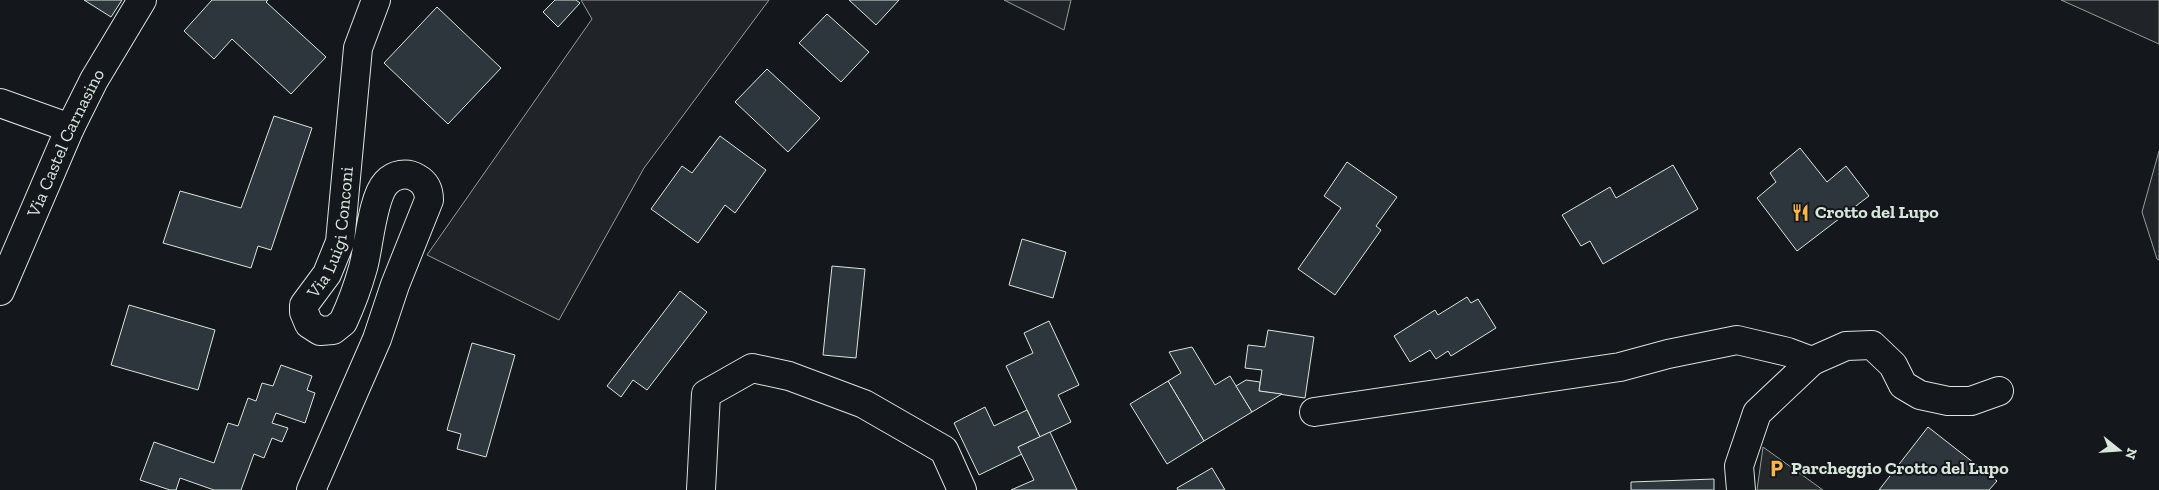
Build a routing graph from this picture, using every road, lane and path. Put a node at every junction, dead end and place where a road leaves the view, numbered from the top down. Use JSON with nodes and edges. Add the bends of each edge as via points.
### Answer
{"nodes":[{"id":1,"x":142,"y":0,"type":"edge"},
{"id":2,"x":376,"y":0,"type":"edge"},
{"id":3,"x":0,"y":103,"type":"edge"},
{"id":4,"x":70,"y":128,"type":"junction"},
{"id":5,"x":0,"y":291,"type":"edge"},
{"id":6,"x":1812,"y":361,"type":"junction"},
{"id":7,"x":1999,"y":391,"type":"dead end"},
{"id":8,"x":1314,"y":412,"type":"dead end"},
{"id":9,"x":311,"y":490,"type":"edge"},
{"id":10,"x":701,"y":490,"type":"edge"},
{"id":11,"x":962,"y":490,"type":"edge"},
{"id":12,"x":1741,"y":490,"type":"edge"}],
"edges":[{"from":1,"to":4,"type":"street","name":"Via Castel Carnasino","via":[[94,80]]},
{"from":2,"to":9,"type":"street","name":"Via Luigi Conconi","via":[[358,48],[340,242],[327,274],[306,299],[304,312],[309,324],[326,332],[343,322],[363,268],[378,200],[386,183],[397,176],[410,175],[426,187],[430,200],[377,339]]},
{"from":3,"to":4,"type":"street"},
{"from":4,"to":5,"type":"street","name":"Via Castel Carnasino"},
{"from":6,"to":7,"type":"street","via":[[1846,346],[1872,344],[1893,365],[1903,385],[1920,395],[1948,401],[1971,401]]},
{"from":6,"to":8,"type":"street","via":[[1736,340],[1620,367]]},
{"from":6,"to":12,"type":"street","via":[[1757,413],[1740,466]]},
{"from":10,"to":11,"type":"street","via":[[706,394],[752,368],[789,376],[864,404],[944,450]]}]}
